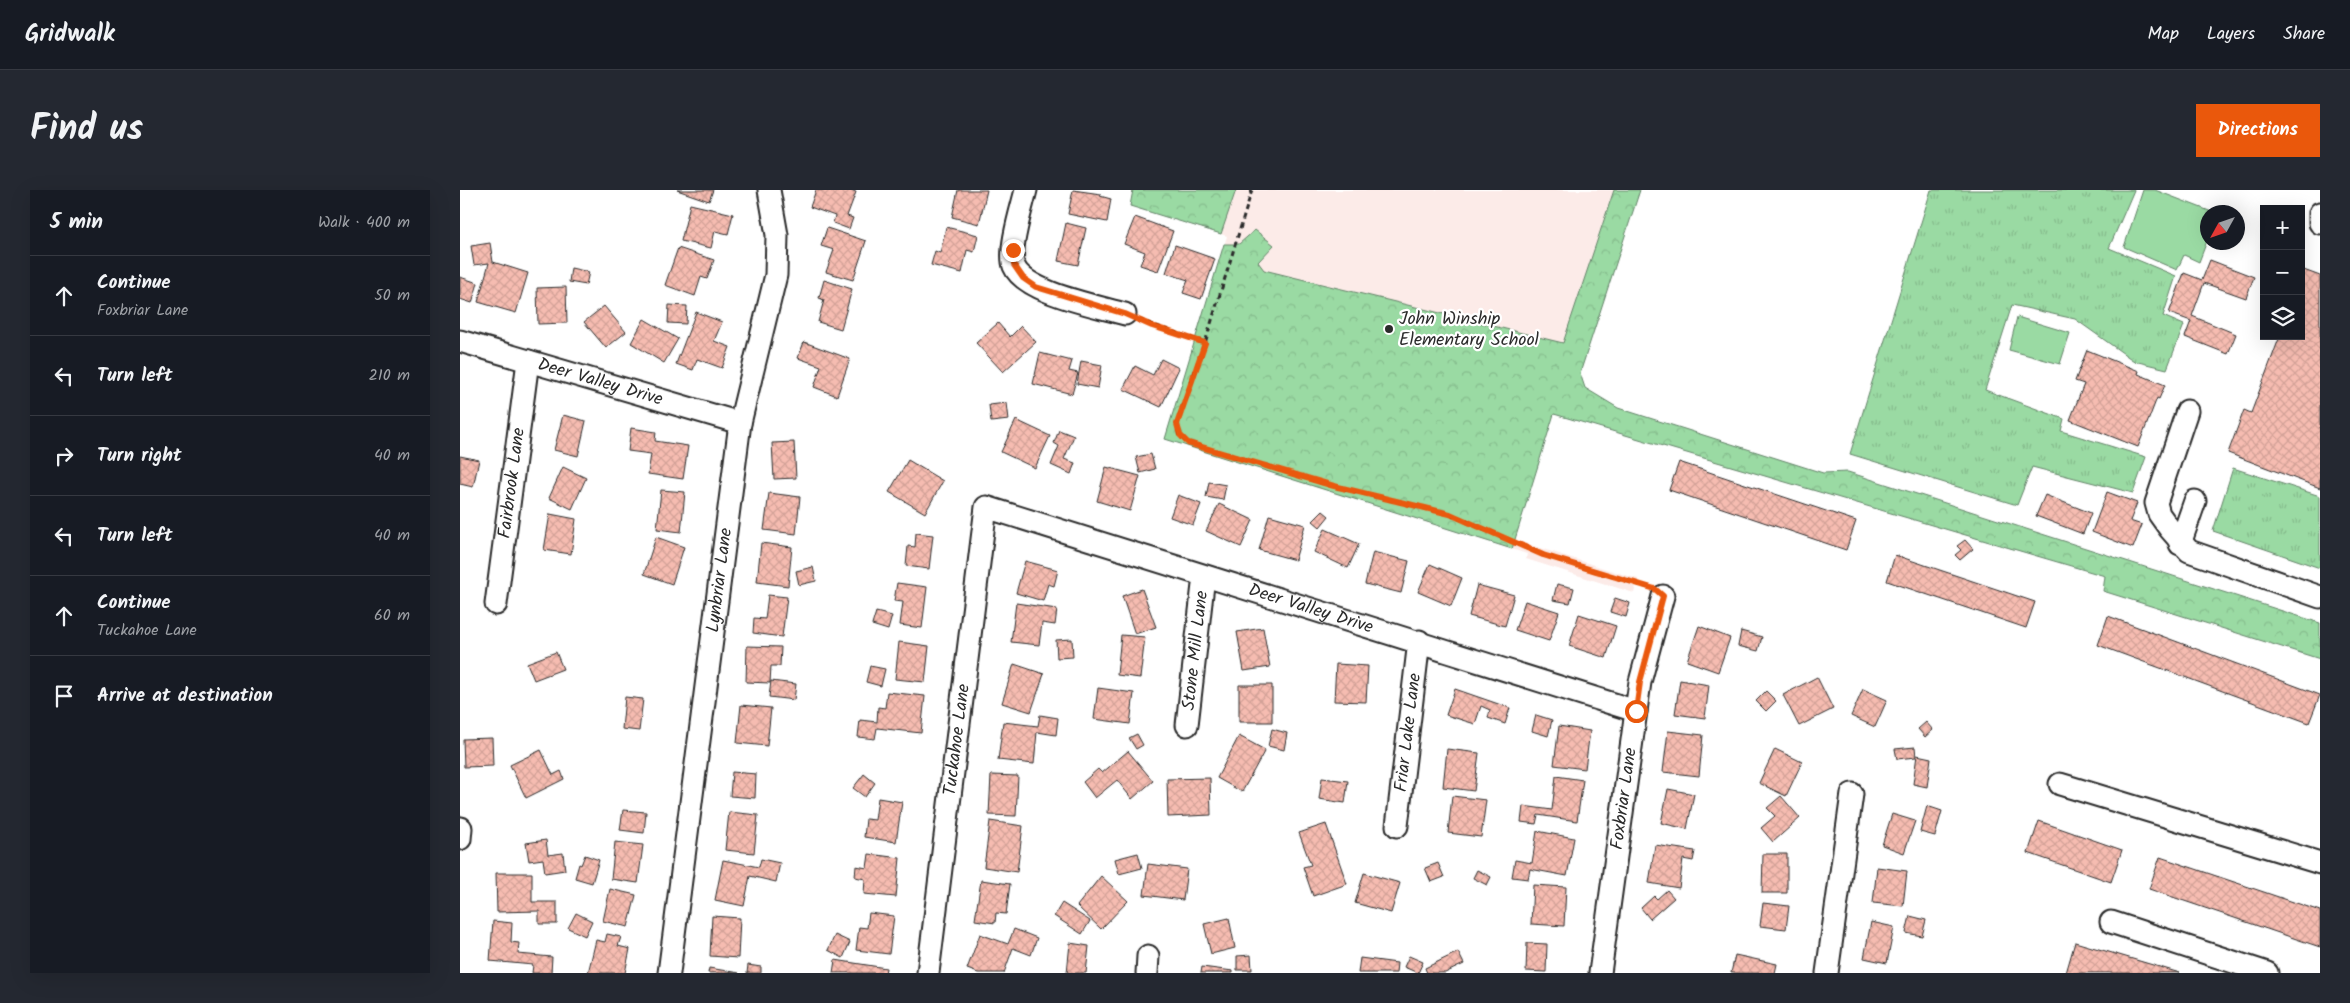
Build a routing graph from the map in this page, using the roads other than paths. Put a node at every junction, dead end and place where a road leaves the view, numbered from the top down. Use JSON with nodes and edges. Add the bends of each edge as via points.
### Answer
{"nodes":[{"id":1,"x":769,"y":190,"type":"edge"},
{"id":2,"x":1026,"y":190,"type":"edge"},
{"id":3,"x":2320,"y":213,"type":"edge"},
{"id":4,"x":2320,"y":223,"type":"edge"},
{"id":5,"x":1125,"y":314,"type":"road end"},
{"id":6,"x":460,"y":341,"type":"edge"},
{"id":7,"x":528,"y":361,"type":"junction"},
{"id":8,"x":2187,"y":411,"type":"dead end"},
{"id":9,"x":740,"y":423,"type":"junction"},
{"id":10,"x":2195,"y":501,"type":"dead end"},
{"id":11,"x":986,"y":507,"type":"joint"},
{"id":12,"x":2180,"y":544,"type":"junction"},
{"id":13,"x":1204,"y":576,"type":"junction"},
{"id":14,"x":1663,"y":596,"type":"road end"},
{"id":15,"x":2320,"y":597,"type":"edge"},
{"id":16,"x":496,"y":604,"type":"dead end"},
{"id":17,"x":1419,"y":641,"type":"junction"},
{"id":18,"x":1636,"y":711,"type":"junction"},
{"id":19,"x":1187,"y":724,"type":"dead end"},
{"id":20,"x":2060,"y":784,"type":"dead end"},
{"id":21,"x":1852,"y":794,"type":"dead end"},
{"id":22,"x":1397,"y":826,"type":"dead end"},
{"id":23,"x":2320,"y":863,"type":"edge"},
{"id":24,"x":2111,"y":922,"type":"dead end"},
{"id":25,"x":669,"y":973,"type":"edge"},
{"id":26,"x":928,"y":973,"type":"edge"},
{"id":27,"x":1600,"y":973,"type":"edge"},
{"id":28,"x":1827,"y":973,"type":"edge"},
{"id":29,"x":2267,"y":973,"type":"edge"}],
"edges":[{"from":1,"to":9,"type":"street","name":"Lynbriar Lane","via":[[777,235],[776,275]]},
{"from":2,"to":5,"type":"street","via":[[1013,250],[1014,265],[1023,278],[1036,287]]},
{"from":3,"to":4,"type":"street"},
{"from":6,"to":7,"type":"street","name":"Deer Valley Drive"},
{"from":7,"to":9,"type":"street","name":"Deer Valley Drive"},
{"from":7,"to":16,"type":"street","name":"Fairbrook Lane"},
{"from":8,"to":12,"type":"street","via":[[2156,503],[2159,514]]},
{"from":9,"to":25,"type":"street","name":"Lynbriar Lane"},
{"from":10,"to":12,"type":"street"},
{"from":11,"to":13,"type":"street","name":"Deer Valley Drive"},
{"from":11,"to":26,"type":"street","name":"Tuckahoe Lane"},
{"from":12,"to":15,"type":"street","via":[[2189,551]]},
{"from":13,"to":17,"type":"street","name":"Deer Valley Drive"},
{"from":13,"to":19,"type":"street","name":"Stone Mill Lane"},
{"from":14,"to":18,"type":"street","name":"Foxbriar Lane","via":[[1640,682]]},
{"from":17,"to":18,"type":"street","name":"Deer Valley Drive"},
{"from":17,"to":22,"type":"street","name":"Friar Lake Lane"},
{"from":18,"to":27,"type":"street","name":"Foxbriar Lane"},
{"from":20,"to":23,"type":"street"},
{"from":21,"to":28,"type":"street"},
{"from":24,"to":29,"type":"street"}]}
